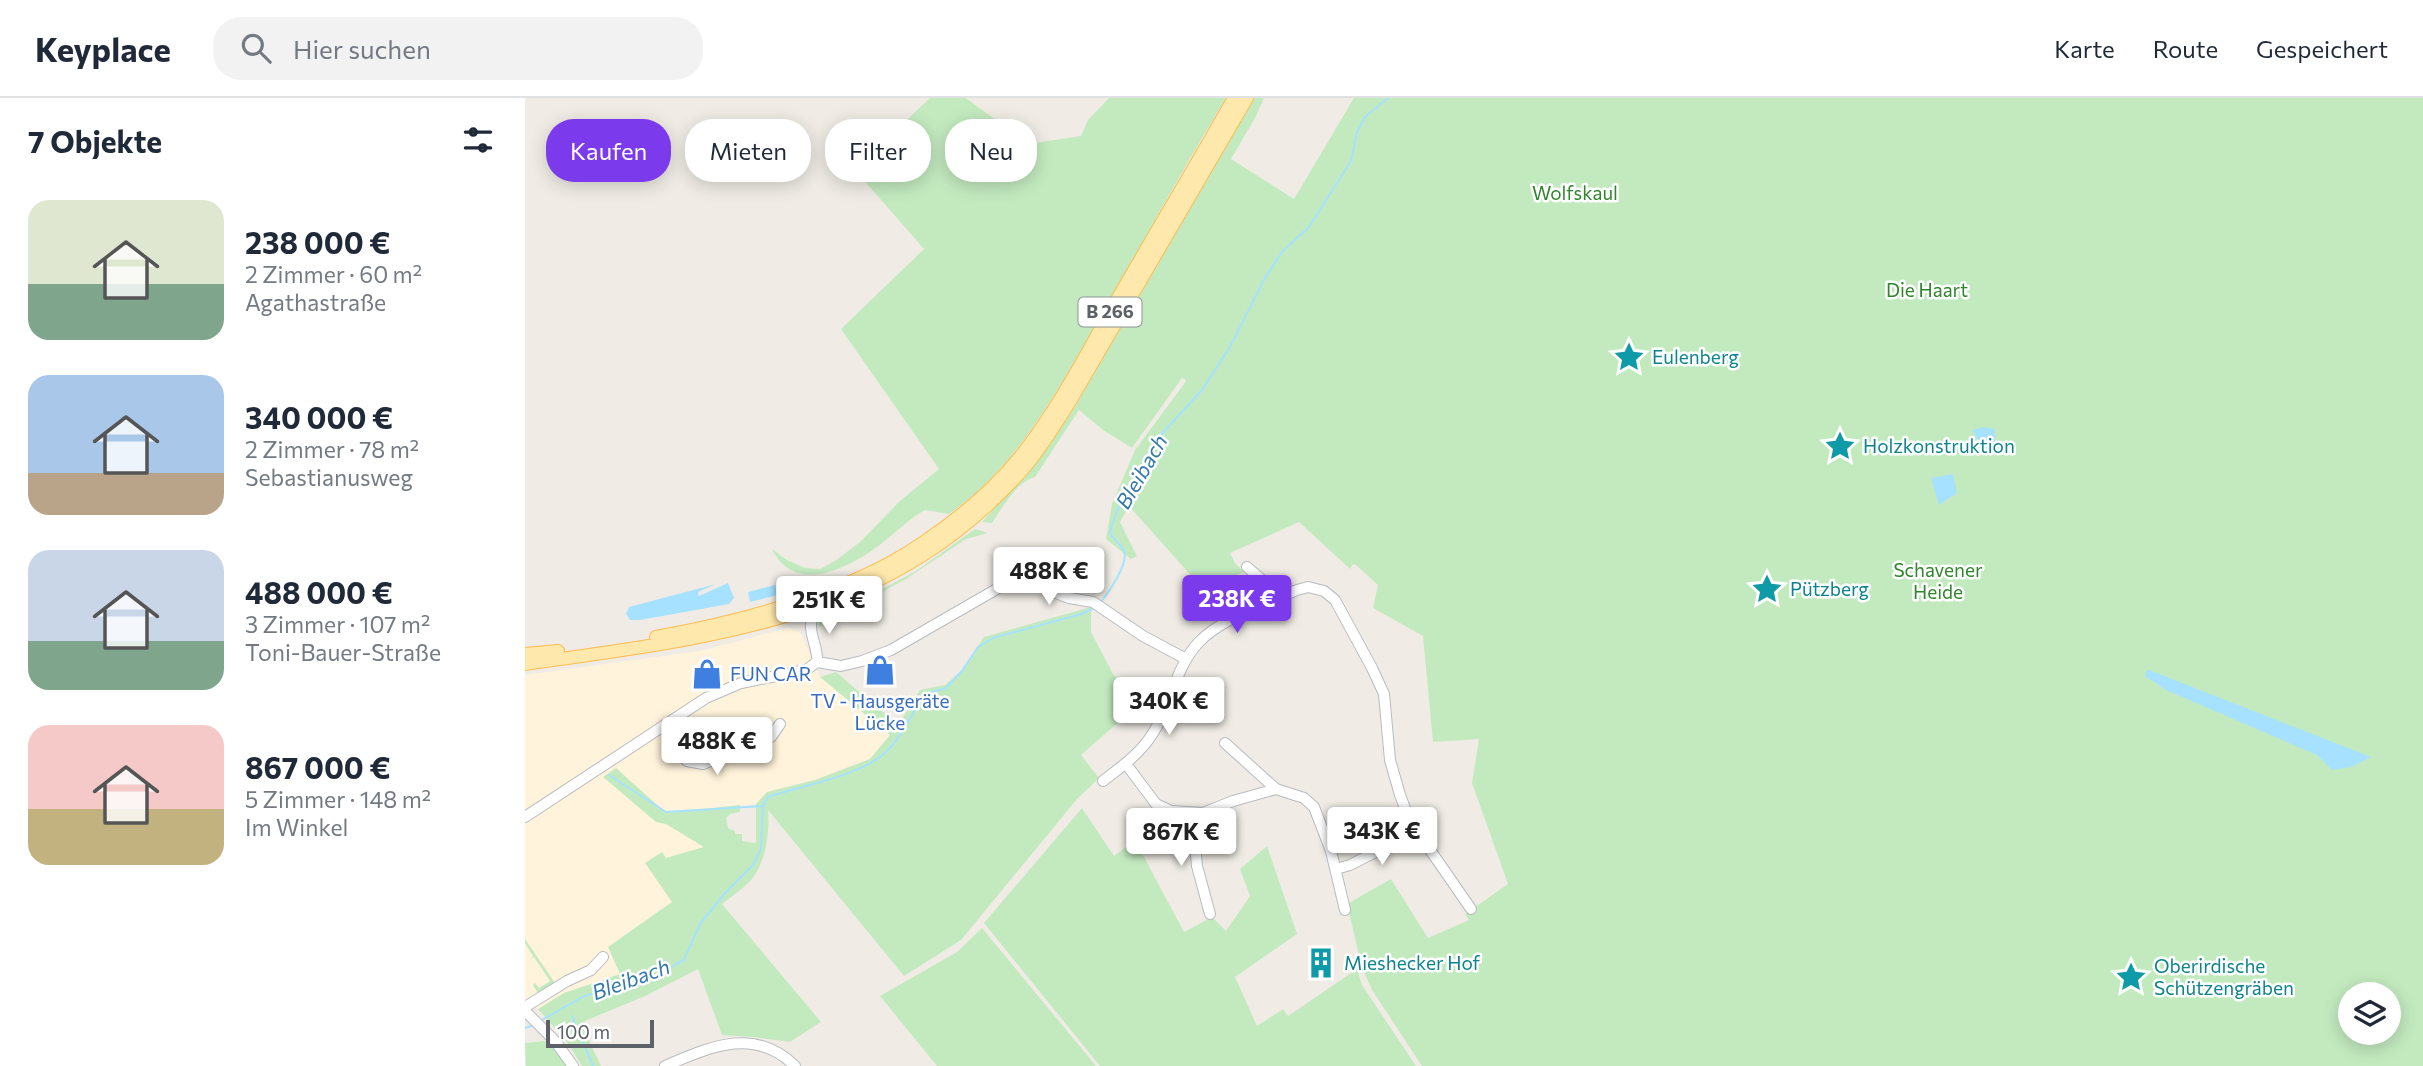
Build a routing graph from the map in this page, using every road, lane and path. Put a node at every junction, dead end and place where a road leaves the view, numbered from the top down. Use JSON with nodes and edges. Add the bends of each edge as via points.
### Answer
{"nodes":[{"id":1,"x":1234,"y":98,"type":"edge"},
{"id":2,"x":1247,"y":98,"type":"edge"},
{"id":3,"x":1247,"y":567,"type":"dead end"},
{"id":4,"x":1276,"y":599,"type":"junction"},
{"id":5,"x":828,"y":601,"type":"junction"},
{"id":6,"x":525,"y":654,"type":"edge"},
{"id":7,"x":1186,"y":659,"type":"junction"},
{"id":8,"x":817,"y":662,"type":"junction"},
{"id":9,"x":525,"y":664,"type":"edge"},
{"id":10,"x":780,"y":724,"type":"dead end"},
{"id":11,"x":663,"y":726,"type":"junction"},
{"id":12,"x":1225,"y":743,"type":"dead end"},
{"id":13,"x":1126,"y":764,"type":"junction"},
{"id":14,"x":1103,"y":781,"type":"dead end"},
{"id":15,"x":1276,"y":789,"type":"junction"},
{"id":16,"x":1192,"y":814,"type":"junction"},
{"id":17,"x":525,"y":817,"type":"edge"},
{"id":18,"x":1414,"y":832,"type":"junction"},
{"id":19,"x":1336,"y":869,"type":"junction"},
{"id":20,"x":1471,"y":909,"type":"dead end"},
{"id":21,"x":1345,"y":910,"type":"dead end"},
{"id":22,"x":1210,"y":914,"type":"dead end"},
{"id":23,"x":603,"y":957,"type":"dead end"},
{"id":24,"x":527,"y":1011,"type":"edge"},
{"id":25,"x":573,"y":1066,"type":"edge"},
{"id":26,"x":665,"y":1066,"type":"edge"},
{"id":27,"x":795,"y":1066,"type":"edge"}],
"edges":[{"from":1,"to":6,"type":"main road","number":"B 266","via":[[1067,387],[1020,457],[934,535],[852,580],[761,613],[658,637]]},
{"from":2,"to":5,"type":"main road","number":"B 266","via":[[1065,410],[1024,468],[959,529],[912,563]]},
{"from":3,"to":4,"type":"street"},
{"from":4,"to":7,"type":"street","via":[[1221,625],[1200,640]]},
{"from":4,"to":18,"type":"street","via":[[1308,587],[1335,600],[1384,694],[1390,760]]},
{"from":5,"to":8,"type":"street","via":[[814,615],[811,626]]},
{"from":5,"to":9,"type":"main road","number":"B 266","via":[[720,634]]},
{"from":7,"to":8,"type":"street","via":[[1096,604],[1061,596],[1028,571],[891,650],[841,666]]},
{"from":7,"to":13,"type":"street","via":[[1153,734]]},
{"from":8,"to":11,"type":"street","via":[[806,670],[724,689]]},
{"from":10,"to":11,"type":"street","via":[[771,737],[703,764],[687,761]]},
{"from":11,"to":17,"type":"street"},
{"from":12,"to":15,"type":"street"},
{"from":13,"to":14,"type":"street"},
{"from":13,"to":16,"type":"street","via":[[1156,804]]},
{"from":15,"to":16,"type":"street"},
{"from":15,"to":19,"type":"street","via":[[1304,798],[1314,807]]},
{"from":16,"to":22,"type":"street","via":[[1197,866]]},
{"from":18,"to":19,"type":"street"},
{"from":18,"to":20,"type":"street"},
{"from":19,"to":21,"type":"street"},
{"from":23,"to":24,"type":"street","via":[[591,970],[567,981]]},
{"from":24,"to":25,"type":"street"},
{"from":26,"to":27,"type":"street","via":[[721,1044],[762,1045]]}]}
